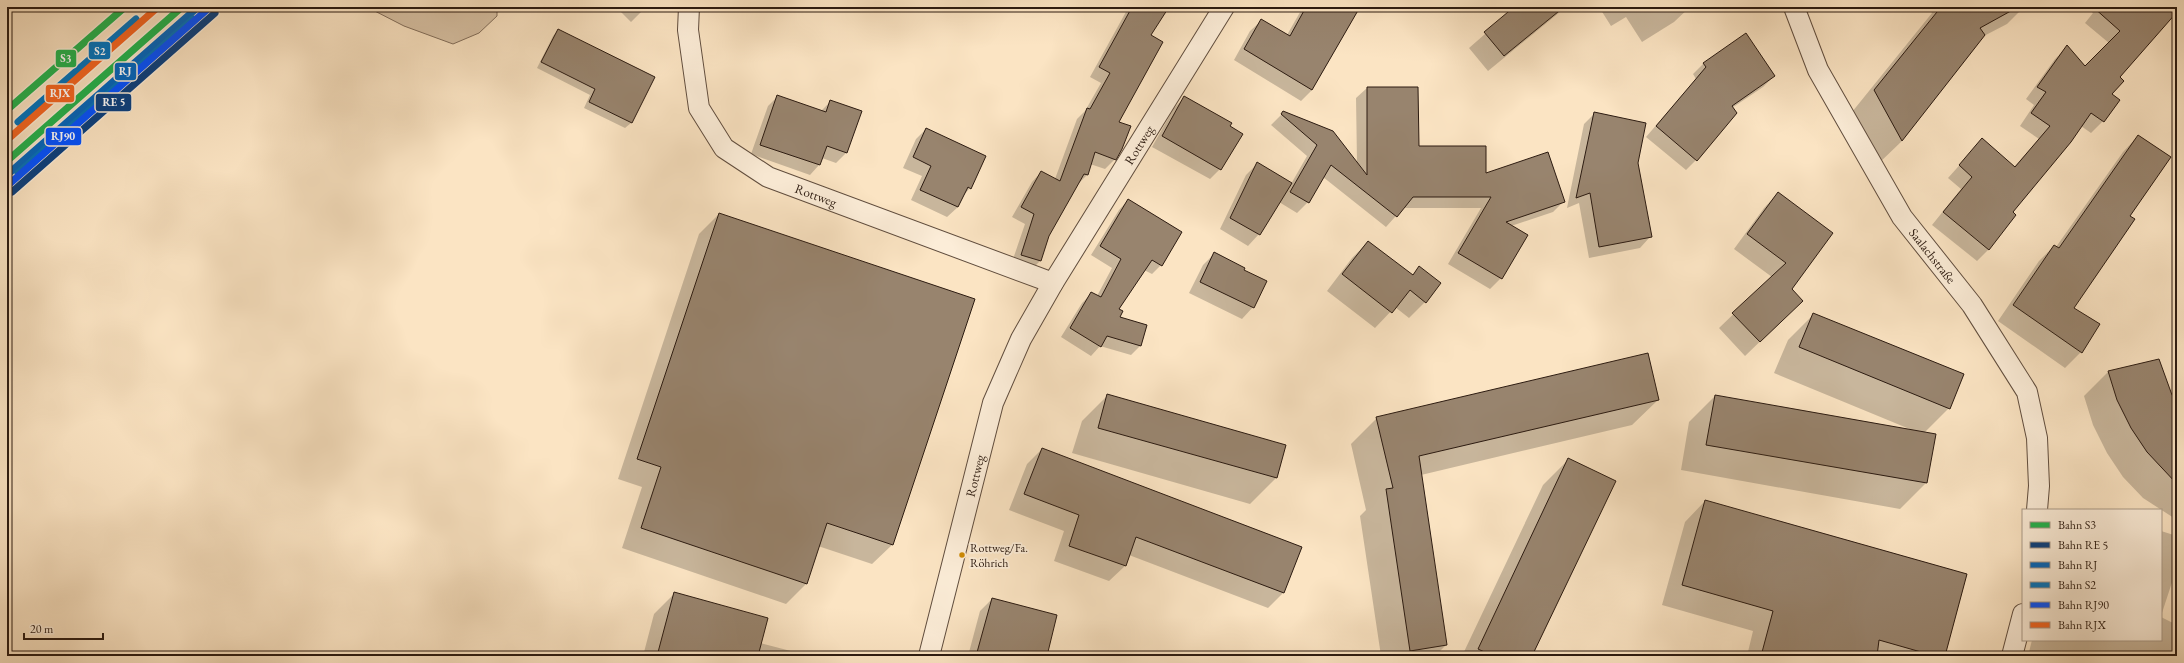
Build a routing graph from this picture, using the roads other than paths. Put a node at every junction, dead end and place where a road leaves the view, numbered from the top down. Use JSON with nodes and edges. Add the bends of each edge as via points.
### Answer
{"nodes":[{"id":1,"x":689,"y":7,"type":"edge"},
{"id":2,"x":1224,"y":7,"type":"edge"},
{"id":3,"x":1794,"y":7,"type":"edge"},
{"id":4,"x":1052,"y":283,"type":"junction"},
{"id":5,"x":2037,"y":509,"type":"edge"},
{"id":6,"x":2022,"y":618,"type":"edge"},
{"id":7,"x":929,"y":656,"type":"edge"},
{"id":8,"x":2012,"y":656,"type":"edge"}],
"edges":[{"from":1,"to":4,"type":"street","name":"Rottweg","via":[[688,30],[699,108],[724,148],[768,177]]},
{"from":2,"to":4,"type":"street","name":"Rottweg"},
{"from":3,"to":5,"type":"street","name":"Saalachstraße","via":[[1818,70],[1902,217],[1972,305],[2027,392],[2037,438]]},
{"from":4,"to":7,"type":"street","name":"Rottweg","via":[[1021,339],[994,403]]},
{"from":6,"to":8,"type":"street"}]}
